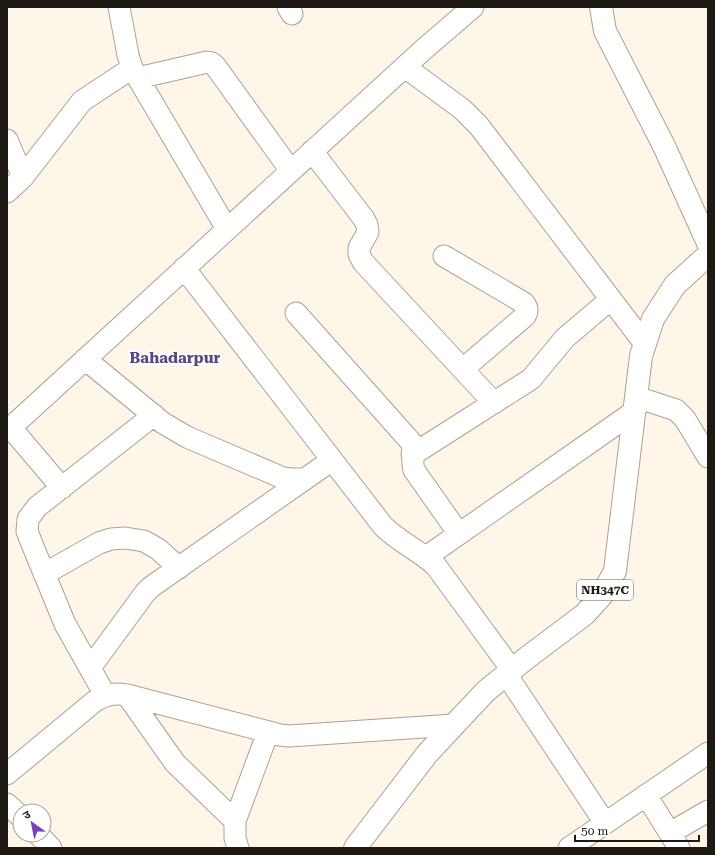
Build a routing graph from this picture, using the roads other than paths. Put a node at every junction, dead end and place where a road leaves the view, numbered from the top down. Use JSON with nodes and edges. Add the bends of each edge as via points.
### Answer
{"nodes":[{"id":1,"x":119,"y":7,"type":"edge"},
{"id":2,"x":473,"y":7,"type":"edge"},
{"id":3,"x":601,"y":7,"type":"edge"},
{"id":4,"x":405,"y":67,"type":"junction"},
{"id":5,"x":135,"y":73,"type":"junction"},
{"id":6,"x":7,"y":140,"type":"edge"},
{"id":7,"x":312,"y":151,"type":"junction"},
{"id":8,"x":291,"y":171,"type":"junction"},
{"id":9,"x":23,"y":177,"type":"junction"},
{"id":10,"x":7,"y":192,"type":"edge"},
{"id":11,"x":227,"y":229,"type":"junction"},
{"id":12,"x":708,"y":243,"type":"edge"},
{"id":13,"x":708,"y":255,"type":"edge"},
{"id":14,"x":444,"y":256,"type":"dead end"},
{"id":15,"x":184,"y":268,"type":"junction"},
{"id":16,"x":611,"y":300,"type":"junction"},
{"id":17,"x":296,"y":313,"type":"dead end"},
{"id":18,"x":645,"y":344,"type":"junction"},
{"id":19,"x":85,"y":359,"type":"junction"},
{"id":20,"x":463,"y":369,"type":"junction"},
{"id":21,"x":494,"y":403,"type":"junction"},
{"id":22,"x":635,"y":404,"type":"junction"},
{"id":23,"x":154,"y":415,"type":"junction"},
{"id":24,"x":9,"y":429,"type":"edge"},
{"id":25,"x":412,"y":455,"type":"junction"},
{"id":26,"x":708,"y":457,"type":"edge"},
{"id":27,"x":332,"y":460,"type":"junction"},
{"id":28,"x":303,"y":479,"type":"junction"},
{"id":29,"x":62,"y":488,"type":"junction"},
{"id":30,"x":459,"y":534,"type":"junction"},
{"id":31,"x":426,"y":557,"type":"junction"},
{"id":32,"x":179,"y":568,"type":"junction"},
{"id":33,"x":44,"y":574,"type":"junction"},
{"id":34,"x":90,"y":668,"type":"junction"},
{"id":35,"x":509,"y":672,"type":"junction"},
{"id":36,"x":105,"y":695,"type":"junction"},
{"id":37,"x":127,"y":695,"type":"junction"},
{"id":38,"x":454,"y":725,"type":"junction"},
{"id":39,"x":268,"y":732,"type":"junction"},
{"id":40,"x":708,"y":753,"type":"edge"},
{"id":41,"x":10,"y":767,"type":"edge"},
{"id":42,"x":646,"y":795,"type":"junction"},
{"id":43,"x":708,"y":811,"type":"edge"},
{"id":44,"x":236,"y":821,"type":"junction"},
{"id":45,"x":605,"y":823,"type":"junction"},
{"id":46,"x":675,"y":841,"type":"edge"},
{"id":47,"x":238,"y":848,"type":"edge"},
{"id":48,"x":356,"y":848,"type":"edge"},
{"id":49,"x":569,"y":848,"type":"edge"}],
"edges":[{"from":1,"to":5,"type":"street","via":[[128,55]]},
{"from":2,"to":4,"type":"street"},
{"from":3,"to":12,"type":"main road","via":[[605,31],[664,146]]},
{"from":4,"to":7,"type":"street"},
{"from":4,"to":16,"type":"street","via":[[475,121]]},
{"from":5,"to":8,"type":"street","via":[[212,63]]},
{"from":5,"to":9,"type":"street","via":[[82,101]]},
{"from":5,"to":11,"type":"street"},
{"from":6,"to":9,"type":"street"},
{"from":7,"to":8,"type":"street"},
{"from":7,"to":20,"type":"street","via":[[367,225],[368,232],[359,248],[363,262]]},
{"from":8,"to":11,"type":"street"},
{"from":9,"to":10,"type":"street"},
{"from":11,"to":15,"type":"street"},
{"from":13,"to":18,"type":"main road","number":"NH347C","via":[[675,285],[652,319]]},
{"from":14,"to":20,"type":"street","via":[[524,303],[528,311]]},
{"from":15,"to":19,"type":"street"},
{"from":15,"to":27,"type":"street"},
{"from":16,"to":18,"type":"street"},
{"from":16,"to":21,"type":"street","via":[[565,338],[536,375]]},
{"from":17,"to":25,"type":"street","via":[[411,442]]},
{"from":18,"to":22,"type":"main road","number":"NH347C"},
{"from":19,"to":23,"type":"street"},
{"from":19,"to":24,"type":"street"},
{"from":20,"to":21,"type":"street"},
{"from":21,"to":25,"type":"street"},
{"from":22,"to":26,"type":"street","via":[[676,410],[685,419]]},
{"from":22,"to":30,"type":"street"},
{"from":22,"to":35,"type":"main road","number":"NH347C","via":[[615,571],[602,595],[585,614]]},
{"from":23,"to":28,"type":"street","via":[[187,437],[283,478]]},
{"from":23,"to":29,"type":"street"},
{"from":24,"to":29,"type":"street"},
{"from":25,"to":30,"type":"street","via":[[414,470]]},
{"from":27,"to":28,"type":"street"},
{"from":27,"to":31,"type":"street","via":[[387,530]]},
{"from":28,"to":32,"type":"street"},
{"from":29,"to":33,"type":"street","via":[[37,507],[28,519],[28,531]]},
{"from":30,"to":31,"type":"street"},
{"from":31,"to":35,"type":"street","via":[[436,566]]},
{"from":32,"to":33,"type":"street","via":[[158,549],[144,541],[111,539]]},
{"from":32,"to":34,"type":"street","via":[[145,593]]},
{"from":33,"to":34,"type":"street","via":[[65,624]]},
{"from":34,"to":36,"type":"street"},
{"from":35,"to":38,"type":"main road","number":"NH347C","via":[[486,691]]},
{"from":35,"to":45,"type":"street"},
{"from":36,"to":37,"type":"street"},
{"from":36,"to":41,"type":"street"},
{"from":37,"to":39,"type":"street"},
{"from":37,"to":44,"type":"street","via":[[174,763]]},
{"from":38,"to":39,"type":"street","via":[[299,736]]},
{"from":38,"to":48,"type":"main road","number":"NH347C","via":[[428,754]]},
{"from":39,"to":44,"type":"street"},
{"from":40,"to":42,"type":"street"},
{"from":42,"to":45,"type":"street"},
{"from":42,"to":46,"type":"street"},
{"from":43,"to":46,"type":"street"},
{"from":44,"to":47,"type":"street","via":[[235,838]]},
{"from":45,"to":49,"type":"street"}]}
